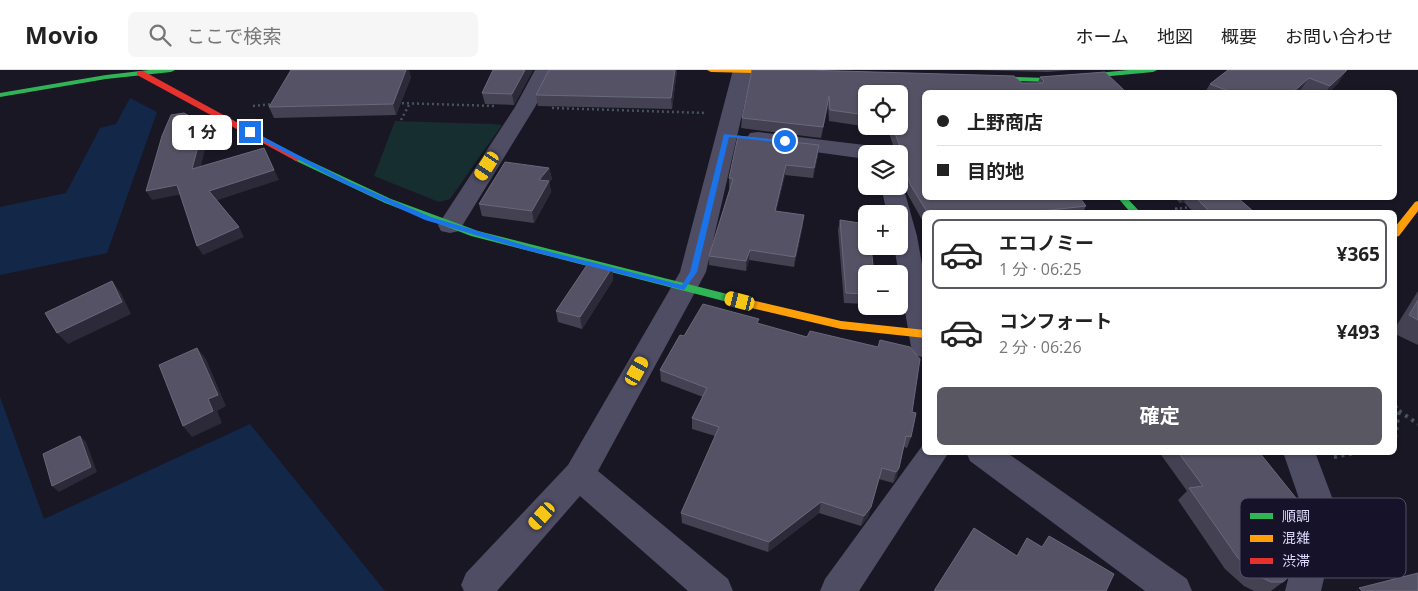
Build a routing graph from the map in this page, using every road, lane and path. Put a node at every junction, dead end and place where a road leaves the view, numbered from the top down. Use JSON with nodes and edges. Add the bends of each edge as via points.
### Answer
{"nodes":[{"id":1,"x":171,"y":70,"type":"edge"},
{"id":2,"x":546,"y":70,"type":"edge"},
{"id":3,"x":711,"y":70,"type":"edge"},
{"id":4,"x":1008,"y":70,"type":"edge"},
{"id":5,"x":1153,"y":70,"type":"edge"},
{"id":6,"x":141,"y":71,"type":"edge"},
{"id":7,"x":742,"y":71,"type":"edge"},
{"id":8,"x":799,"y":73,"type":"edge"},
{"id":9,"x":970,"y":78,"type":"edge"},
{"id":10,"x":1017,"y":80,"type":"junction"},
{"id":11,"x":1026,"y":90,"type":"edge"},
{"id":12,"x":0,"y":95,"type":"edge"},
{"id":13,"x":277,"y":103,"type":"edge"},
{"id":14,"x":391,"y":103,"type":"edge"},
{"id":15,"x":410,"y":103,"type":"junction"},
{"id":16,"x":251,"y":106,"type":"dead end"},
{"id":17,"x":525,"y":107,"type":"junction"},
{"id":18,"x":401,"y":120,"type":"dead end"},
{"id":19,"x":729,"y":124,"type":"junction"},
{"id":20,"x":858,"y":149,"type":"edge"},
{"id":21,"x":894,"y":195,"type":"edge"},
{"id":22,"x":1124,"y":200,"type":"edge"},
{"id":23,"x":1418,"y":204,"type":"edge"},
{"id":24,"x":1195,"y":206,"type":"edge"},
{"id":25,"x":1175,"y":209,"type":"dead end"},
{"id":26,"x":1133,"y":210,"type":"edge"},
{"id":27,"x":450,"y":225,"type":"junction"},
{"id":28,"x":1397,"y":231,"type":"edge"},
{"id":29,"x":684,"y":288,"type":"junction"},
{"id":30,"x":922,"y":327,"type":"edge"},
{"id":31,"x":922,"y":338,"type":"edge"},
{"id":32,"x":1397,"y":408,"type":"edge"},
{"id":33,"x":1399,"y":411,"type":"junction"},
{"id":34,"x":1418,"y":424,"type":"edge"},
{"id":35,"x":1397,"y":425,"type":"edge"},
{"id":36,"x":932,"y":455,"type":"edge"},
{"id":37,"x":986,"y":455,"type":"edge"},
{"id":38,"x":1312,"y":455,"type":"edge"},
{"id":39,"x":579,"y":475,"type":"junction"},
{"id":40,"x":1319,"y":498,"type":"edge"},
{"id":41,"x":1306,"y":578,"type":"edge"},
{"id":42,"x":479,"y":585,"type":"dead end"},
{"id":43,"x":715,"y":591,"type":"edge"},
{"id":44,"x":838,"y":591,"type":"edge"},
{"id":45,"x":1174,"y":591,"type":"edge"},
{"id":46,"x":1303,"y":591,"type":"edge"}],
"edges":[{"from":1,"to":6,"type":"main road"},
{"from":2,"to":17,"type":"street"},
{"from":3,"to":7,"type":"main road"},
{"from":4,"to":10,"type":"main road"},
{"from":5,"to":10,"type":"main road"},
{"from":6,"to":12,"type":"main road"},
{"from":6,"to":27,"type":"main road","via":[[348,183]]},
{"from":7,"to":8,"type":"main road"},
{"from":7,"to":19,"type":"street"},
{"from":9,"to":10,"type":"main road"},
{"from":10,"to":11,"type":"main road"},
{"from":13,"to":16,"type":"path"},
{"from":14,"to":15,"type":"path"},
{"from":15,"to":17,"type":"path"},
{"from":15,"to":18,"type":"path"},
{"from":17,"to":19,"type":"path"},
{"from":17,"to":27,"type":"street"},
{"from":19,"to":20,"type":"street"},
{"from":19,"to":29,"type":"street","via":[[693,272]]},
{"from":21,"to":30,"type":"street"},
{"from":22,"to":26,"type":"main road"},
{"from":23,"to":28,"type":"main road"},
{"from":24,"to":25,"type":"path"},
{"from":27,"to":29,"type":"main road"},
{"from":29,"to":31,"type":"main road","via":[[841,324]]},
{"from":29,"to":39,"type":"street"},
{"from":32,"to":33,"type":"path"},
{"from":33,"to":34,"type":"path"},
{"from":33,"to":35,"type":"path"},
{"from":36,"to":44,"type":"street"},
{"from":37,"to":45,"type":"street"},
{"from":38,"to":40,"type":"street"},
{"from":39,"to":42,"type":"street"},
{"from":39,"to":43,"type":"street"},
{"from":41,"to":46,"type":"street"}]}
